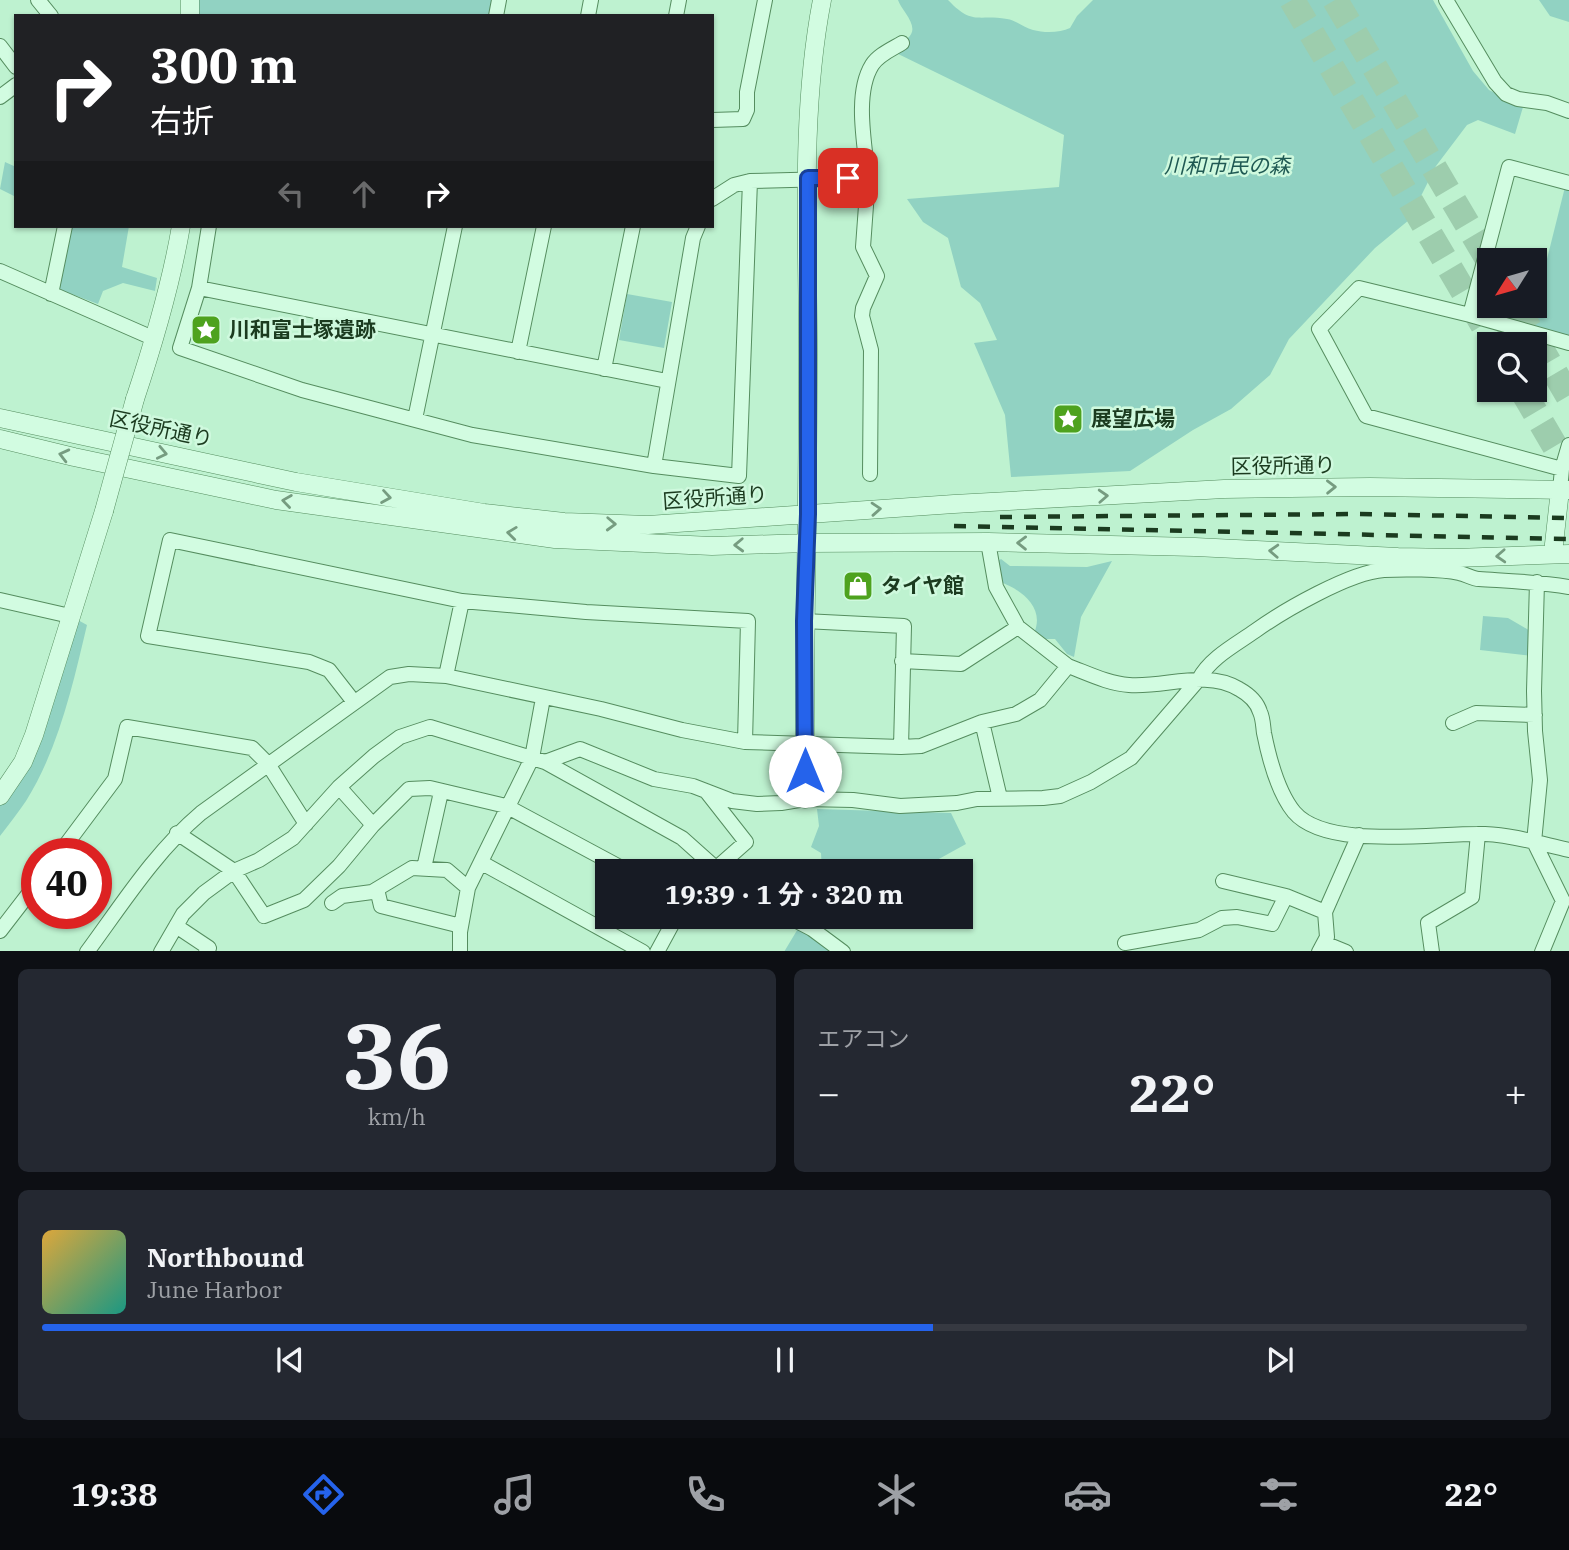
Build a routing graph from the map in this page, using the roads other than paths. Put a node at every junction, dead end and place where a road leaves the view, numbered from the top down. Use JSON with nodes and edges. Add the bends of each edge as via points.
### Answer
{"nodes":[{"id":1,"x":38,"y":0,"type":"edge"},
{"id":2,"x":765,"y":0,"type":"edge"},
{"id":3,"x":822,"y":0,"type":"edge"},
{"id":4,"x":1446,"y":0,"type":"edge"},
{"id":5,"x":49,"y":14,"type":"edge"},
{"id":6,"x":902,"y":43,"type":"dead end"},
{"id":7,"x":0,"y":46,"type":"edge"},
{"id":8,"x":14,"y":64,"type":"edge"},
{"id":9,"x":1569,"y":111,"type":"edge"},
{"id":10,"x":714,"y":120,"type":"edge"},
{"id":11,"x":808,"y":178,"type":"junction"},
{"id":12,"x":868,"y":178,"type":"junction"},
{"id":13,"x":750,"y":181,"type":"junction"},
{"id":14,"x":1569,"y":183,"type":"edge"},
{"id":15,"x":714,"y":199,"type":"edge"},
{"id":16,"x":65,"y":228,"type":"edge"},
{"id":17,"x":181,"y":228,"type":"edge"},
{"id":18,"x":209,"y":228,"type":"edge"},
{"id":19,"x":455,"y":228,"type":"edge"},
{"id":20,"x":544,"y":228,"type":"edge"},
{"id":21,"x":634,"y":228,"type":"edge"},
{"id":22,"x":697,"y":228,"type":"edge"},
{"id":23,"x":0,"y":271,"type":"edge"},
{"id":24,"x":199,"y":288,"type":"junction"},
{"id":25,"x":51,"y":294,"type":"junction"},
{"id":26,"x":1470,"y":315,"type":"junction"},
{"id":27,"x":432,"y":335,"type":"junction"},
{"id":28,"x":155,"y":338,"type":"junction"},
{"id":29,"x":1569,"y":344,"type":"edge"},
{"id":30,"x":518,"y":352,"type":"junction"},
{"id":31,"x":604,"y":369,"type":"junction"},
{"id":32,"x":667,"y":381,"type":"junction"},
{"id":33,"x":0,"y":418,"type":"edge"},
{"id":34,"x":415,"y":419,"type":"junction"},
{"id":35,"x":0,"y":439,"type":"edge"},
{"id":36,"x":1569,"y":445,"type":"edge"},
{"id":37,"x":654,"y":466,"type":"junction"},
{"id":38,"x":1562,"y":469,"type":"junction"},
{"id":39,"x":870,"y":474,"type":"dead end"},
{"id":40,"x":1564,"y":490,"type":"edge"},
{"id":41,"x":808,"y":514,"type":"junction"},
{"id":42,"x":988,"y":542,"type":"junction"},
{"id":43,"x":807,"y":543,"type":"junction"},
{"id":44,"x":1561,"y":554,"type":"edge"},
{"id":45,"x":1457,"y":565,"type":"junction"},
{"id":46,"x":1537,"y":582,"type":"junction"},
{"id":47,"x":1569,"y":587,"type":"edge"},
{"id":48,"x":0,"y":600,"type":"edge"},
{"id":49,"x":462,"y":601,"type":"junction"},
{"id":50,"x":70,"y":616,"type":"junction"},
{"id":51,"x":804,"y":621,"type":"junction"},
{"id":52,"x":1017,"y":627,"type":"junction"},
{"id":53,"x":902,"y":661,"type":"junction"},
{"id":54,"x":1068,"y":666,"type":"junction"},
{"id":55,"x":446,"y":676,"type":"junction"},
{"id":56,"x":1199,"y":679,"type":"junction"},
{"id":57,"x":543,"y":698,"type":"junction"},
{"id":58,"x":354,"y":702,"type":"junction"},
{"id":59,"x":1535,"y":715,"type":"junction"},
{"id":60,"x":982,"y":722,"type":"junction"},
{"id":61,"x":1453,"y":723,"type":"dead end"},
{"id":62,"x":745,"y":742,"type":"junction"},
{"id":63,"x":804,"y":744,"type":"junction"},
{"id":64,"x":901,"y":747,"type":"junction"},
{"id":65,"x":538,"y":760,"type":"junction"},
{"id":66,"x":268,"y":764,"type":"junction"},
{"id":67,"x":339,"y":787,"type":"junction"},
{"id":68,"x":705,"y":791,"type":"junction"},
{"id":69,"x":441,"y":792,"type":"junction"},
{"id":70,"x":0,"y":796,"type":"edge"},
{"id":71,"x":1000,"y":798,"type":"junction"},
{"id":72,"x":805,"y":799,"type":"junction"},
{"id":73,"x":506,"y":806,"type":"junction"},
{"id":74,"x":306,"y":824,"type":"junction"},
{"id":75,"x":373,"y":825,"type":"junction"},
{"id":76,"x":177,"y":833,"type":"junction"},
{"id":77,"x":1478,"y":834,"type":"junction"},
{"id":78,"x":1359,"y":835,"type":"junction"},
{"id":79,"x":71,"y":838,"type":"edge"},
{"id":80,"x":1534,"y":842,"type":"junction"},
{"id":81,"x":1569,"y":850,"type":"edge"},
{"id":82,"x":605,"y":859,"type":"edge"},
{"id":83,"x":704,"y":859,"type":"edge"},
{"id":84,"x":728,"y":859,"type":"edge"},
{"id":85,"x":482,"y":863,"type":"junction"},
{"id":86,"x":424,"y":868,"type":"junction"},
{"id":87,"x":234,"y":871,"type":"junction"},
{"id":88,"x":1223,"y":881,"type":"dead end"},
{"id":89,"x":468,"y":888,"type":"junction"},
{"id":90,"x":377,"y":889,"type":"junction"},
{"id":91,"x":1286,"y":897,"type":"junction"},
{"id":92,"x":332,"y":903,"type":"dead end"},
{"id":93,"x":21,"y":904,"type":"edge"},
{"id":94,"x":1325,"y":912,"type":"junction"},
{"id":95,"x":176,"y":926,"type":"junction"},
{"id":96,"x":461,"y":926,"type":"junction"},
{"id":97,"x":669,"y":929,"type":"edge"},
{"id":98,"x":812,"y":929,"type":"edge"},
{"id":99,"x":0,"y":931,"type":"edge"},
{"id":100,"x":1125,"y":943,"type":"dead end"},
{"id":101,"x":1321,"y":947,"type":"edge"},
{"id":102,"x":87,"y":951,"type":"edge"},
{"id":103,"x":161,"y":951,"type":"edge"},
{"id":104,"x":206,"y":951,"type":"edge"},
{"id":105,"x":460,"y":951,"type":"edge"},
{"id":106,"x":643,"y":951,"type":"edge"},
{"id":107,"x":657,"y":951,"type":"edge"},
{"id":108,"x":843,"y":951,"type":"edge"},
{"id":109,"x":1346,"y":951,"type":"edge"},
{"id":110,"x":1432,"y":951,"type":"edge"},
{"id":111,"x":1542,"y":951,"type":"edge"}],
"edges":[{"from":1,"to":5,"type":"street"},
{"from":2,"to":10,"type":"street","via":[[743,120]]},
{"from":3,"to":11,"type":"street","via":[[810,78]]},
{"from":4,"to":9,"type":"street","via":[[1506,94]]},
{"from":6,"to":12,"type":"street","via":[[872,64],[861,92]]},
{"from":7,"to":8,"type":"street"},
{"from":11,"to":12,"type":"street"},
{"from":11,"to":13,"type":"street"},
{"from":11,"to":41,"type":"street"},
{"from":12,"to":39,"type":"street","via":[[863,247],[877,276],[862,316],[872,350]]},
{"from":13,"to":15,"type":"street"},
{"from":13,"to":37,"type":"street","via":[[739,476]]},
{"from":14,"to":26,"type":"street","via":[[1508,167]]},
{"from":16,"to":25,"type":"street"},
{"from":17,"to":28,"type":"street"},
{"from":18,"to":24,"type":"street"},
{"from":19,"to":27,"type":"street"},
{"from":20,"to":30,"type":"street"},
{"from":21,"to":31,"type":"street"},
{"from":22,"to":32,"type":"street"},
{"from":23,"to":25,"type":"street"},
{"from":24,"to":27,"type":"street"},
{"from":24,"to":34,"type":"street","via":[[180,348],[302,390]]},
{"from":25,"to":28,"type":"street"},
{"from":26,"to":29,"type":"street"},
{"from":26,"to":38,"type":"street","via":[[1359,288],[1319,330],[1366,416]]},
{"from":27,"to":30,"type":"street"},
{"from":27,"to":34,"type":"street"},
{"from":28,"to":50,"type":"street","bridge":true},
{"from":30,"to":31,"type":"street"},
{"from":31,"to":32,"type":"street"},
{"from":32,"to":37,"type":"street"},
{"from":33,"to":41,"type":"street","name":"区役所通り","one_way":true,"via":[[296,482],[484,513],[648,525]]},
{"from":34,"to":37,"type":"street","via":[[472,435]]},
{"from":43,"to":35,"type":"street","name":"区役所通り","one_way":true,"via":[[638,544],[484,530],[276,500]]},
{"from":36,"to":38,"type":"street"},
{"from":38,"to":40,"type":"street"},
{"from":41,"to":40,"type":"street","name":"区役所通り","one_way":true,"via":[[1224,489]]},
{"from":40,"to":44,"type":"street"},
{"from":41,"to":43,"type":"street"},
{"from":42,"to":43,"type":"street","name":"区役所通り"},
{"from":45,"to":42,"type":"street","name":"区役所通り","one_way":true,"via":[[1195,547]]},
{"from":42,"to":52,"type":"street","via":[[996,587]]},
{"from":43,"to":51,"type":"street"},
{"from":44,"to":45,"type":"street","name":"区役所通り","one_way":true},
{"from":45,"to":46,"type":"street","via":[[1475,579]]},
{"from":45,"to":56,"type":"street","via":[[1382,570],[1310,597],[1214,660]]},
{"from":46,"to":47,"type":"street"},
{"from":46,"to":59,"type":"street"},
{"from":48,"to":50,"type":"street"},
{"from":49,"to":55,"type":"street"},
{"from":49,"to":58,"type":"street","via":[[170,540],[148,636],[309,662],[329,670]]},
{"from":49,"to":62,"type":"street","via":[[748,621]]},
{"from":50,"to":70,"type":"street","via":[[34,735],[23,762]]},
{"from":51,"to":53,"type":"street","via":[[904,626]]},
{"from":51,"to":63,"type":"street"},
{"from":52,"to":53,"type":"street","via":[[961,664]]},
{"from":52,"to":54,"type":"street"},
{"from":53,"to":64,"type":"street"},
{"from":54,"to":56,"type":"street","via":[[1128,685]]},
{"from":54,"to":60,"type":"street","via":[[1040,700],[1016,714]]},
{"from":55,"to":57,"type":"street"},
{"from":55,"to":58,"type":"street","via":[[390,677]]},
{"from":56,"to":71,"type":"street","via":[[1131,758],[1115,769],[1060,796]]},
{"from":56,"to":78,"type":"street","via":[[1223,682],[1255,702],[1275,773],[1296,814],[1312,825]]},
{"from":57,"to":62,"type":"street"},
{"from":57,"to":65,"type":"street"},
{"from":58,"to":66,"type":"street"},
{"from":59,"to":61,"type":"street","via":[[1476,713]]},
{"from":59,"to":80,"type":"street","via":[[1541,780]]},
{"from":60,"to":64,"type":"street","via":[[921,746]]},
{"from":60,"to":71,"type":"street"},
{"from":62,"to":63,"type":"street"},
{"from":63,"to":64,"type":"street"},
{"from":63,"to":72,"type":"street"},
{"from":65,"to":67,"type":"street","via":[[430,727],[400,737]]},
{"from":65,"to":68,"type":"street","via":[[580,749],[631,771]]},
{"from":65,"to":73,"type":"street"},
{"from":65,"to":83,"type":"street","via":[[682,838]]},
{"from":66,"to":74,"type":"street"},
{"from":66,"to":76,"type":"street"},
{"from":66,"to":79,"type":"street","via":[[252,748],[127,727],[114,779]]},
{"from":67,"to":74,"type":"street"},
{"from":67,"to":75,"type":"street"},
{"from":68,"to":72,"type":"street","via":[[757,804]]},
{"from":68,"to":84,"type":"street","via":[[746,842]]},
{"from":69,"to":73,"type":"street"},
{"from":69,"to":75,"type":"street","via":[[409,789]]},
{"from":69,"to":86,"type":"street"},
{"from":71,"to":72,"type":"street","via":[[900,806]]},
{"from":73,"to":82,"type":"street"},
{"from":73,"to":85,"type":"street"},
{"from":74,"to":87,"type":"street","via":[[280,848]]},
{"from":75,"to":87,"type":"street","via":[[303,900],[264,916]]},
{"from":76,"to":87,"type":"street"},
{"from":76,"to":102,"type":"street"},
{"from":77,"to":78,"type":"street"},
{"from":77,"to":80,"type":"street"},
{"from":77,"to":110,"type":"street","via":[[1472,897],[1428,923]]},
{"from":78,"to":94,"type":"street"},
{"from":80,"to":81,"type":"street"},
{"from":80,"to":111,"type":"street","via":[[1563,901]]},
{"from":85,"to":89,"type":"street"},
{"from":85,"to":106,"type":"street"},
{"from":86,"to":89,"type":"street","via":[[447,870]]},
{"from":86,"to":90,"type":"street","via":[[412,868]]},
{"from":87,"to":95,"type":"street","via":[[190,906]]},
{"from":88,"to":91,"type":"street"},
{"from":89,"to":96,"type":"street"},
{"from":90,"to":92,"type":"street","via":[[342,896]]},
{"from":90,"to":96,"type":"street","via":[[381,906]]},
{"from":91,"to":94,"type":"street"},
{"from":91,"to":100,"type":"street","via":[[1272,925],[1222,918],[1199,930]]},
{"from":93,"to":99,"type":"street"},
{"from":94,"to":101,"type":"street","via":[[1327,937]]},
{"from":95,"to":103,"type":"street"},
{"from":95,"to":104,"type":"street","via":[[209,948]]},
{"from":96,"to":105,"type":"street"},
{"from":97,"to":107,"type":"street"},
{"from":98,"to":108,"type":"street"},
{"from":101,"to":109,"type":"street"}]}
